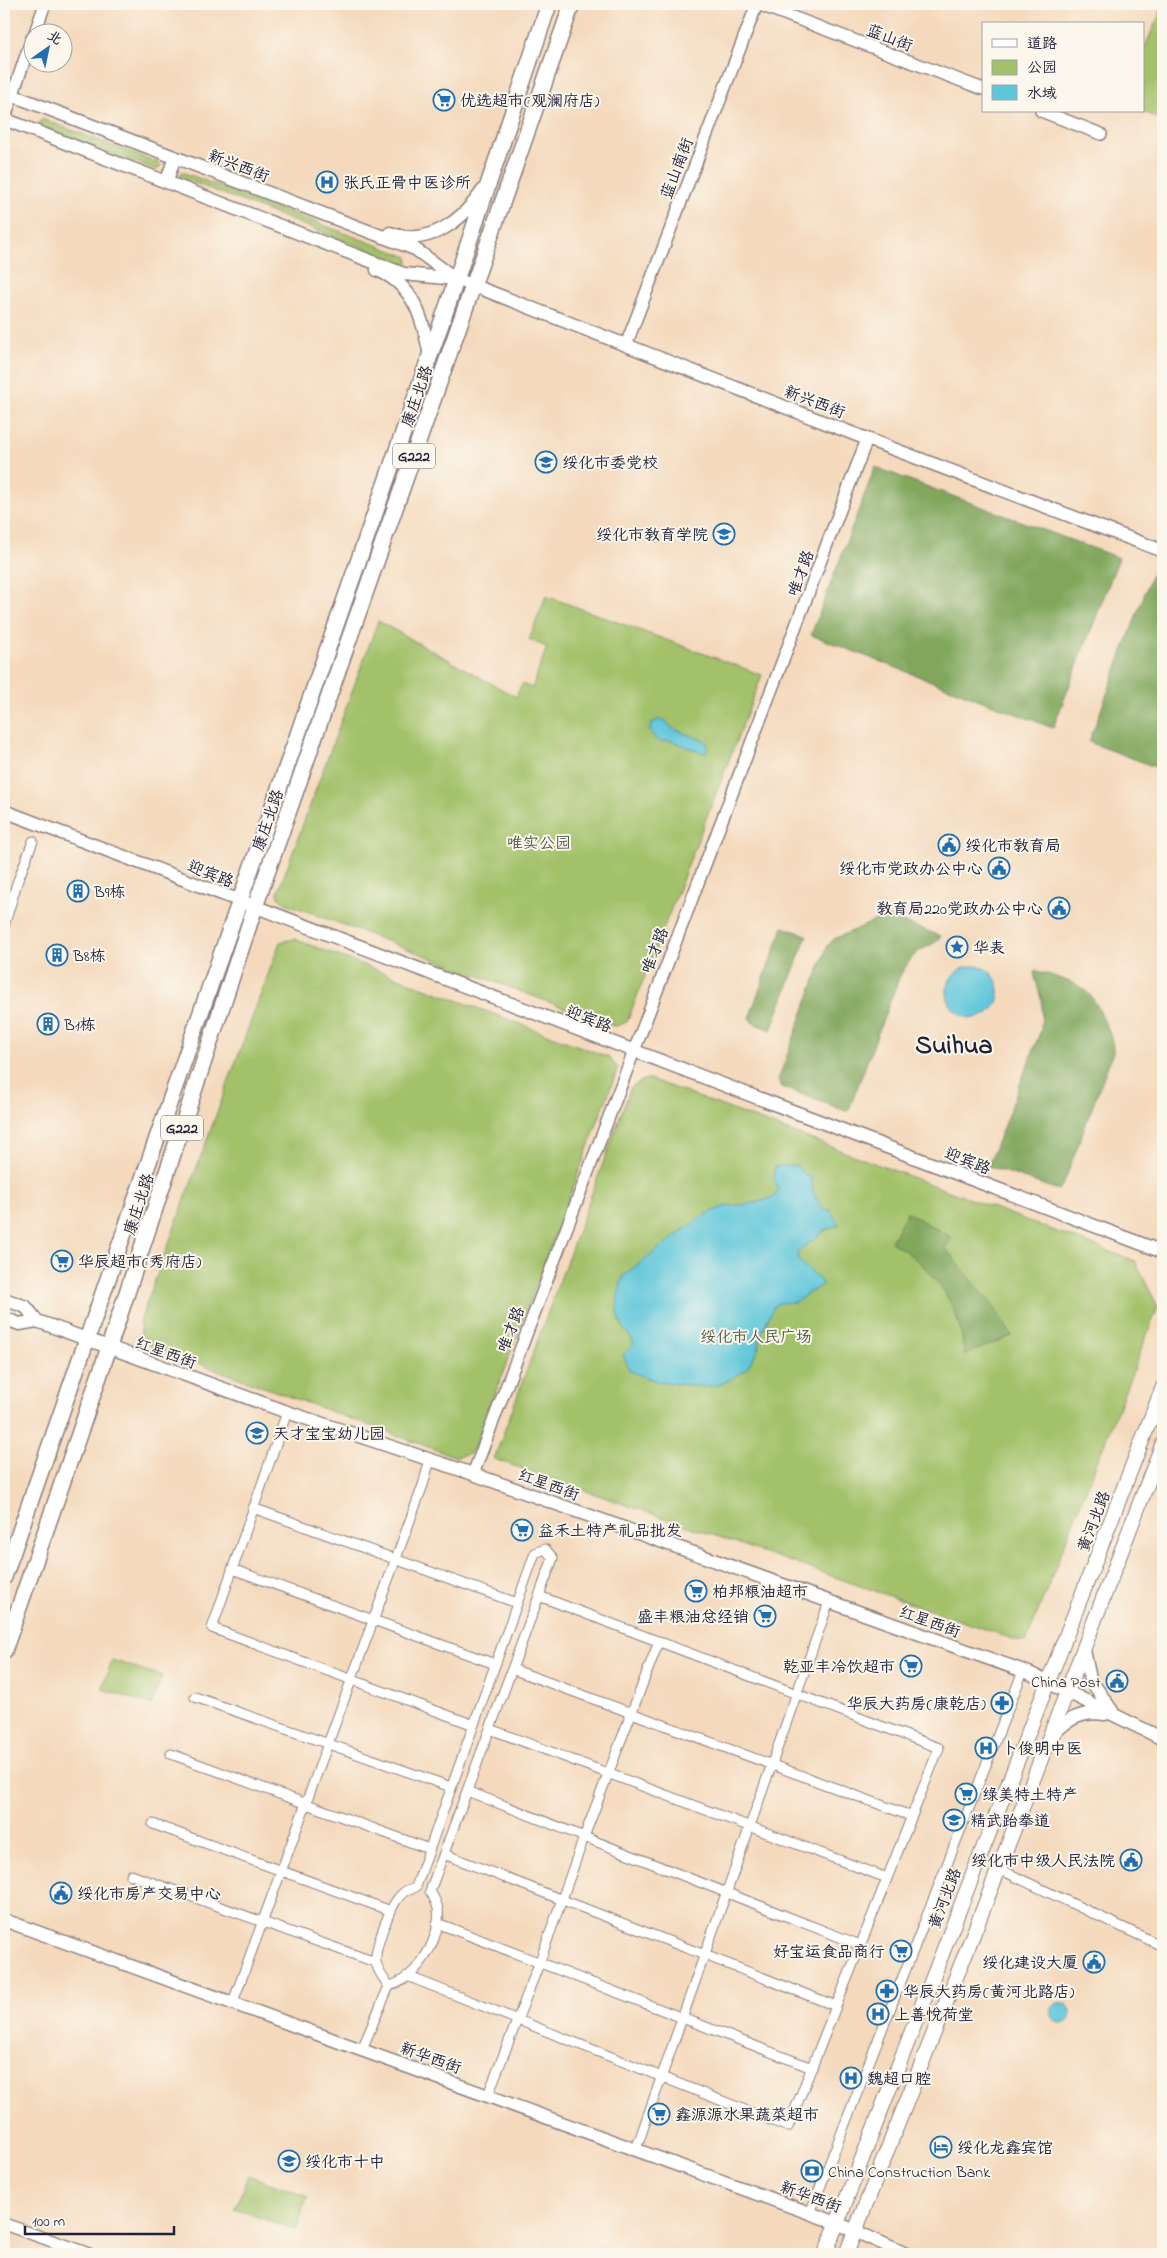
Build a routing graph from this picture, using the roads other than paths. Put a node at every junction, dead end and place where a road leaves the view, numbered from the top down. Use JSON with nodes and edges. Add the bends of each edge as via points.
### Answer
{"nodes":[{"id":1,"x":45,"y":4,"type":"edge"},
{"id":2,"x":549,"y":4,"type":"edge"},
{"id":3,"x":572,"y":4,"type":"edge"},
{"id":4,"x":757,"y":4,"type":"edge"},
{"id":5,"x":39,"y":22,"type":"edge"},
{"id":6,"x":22,"y":61,"type":"edge"},
{"id":7,"x":982,"y":89,"type":"edge"},
{"id":8,"x":8,"y":94,"type":"edge"},
{"id":9,"x":1045,"y":112,"type":"edge"},
{"id":10,"x":4,"y":119,"type":"edge"},
{"id":11,"x":1101,"y":134,"type":"dead end"},
{"id":12,"x":175,"y":157,"type":"junction"},
{"id":13,"x":166,"y":180,"type":"junction"},
{"id":14,"x":485,"y":187,"type":"junction"},
{"id":15,"x":311,"y":211,"type":"junction"},
{"id":16,"x":304,"y":233,"type":"junction"},
{"id":17,"x":456,"y":279,"type":"junction"},
{"id":18,"x":472,"y":284,"type":"junction"},
{"id":19,"x":626,"y":345,"type":"junction"},
{"id":20,"x":430,"y":356,"type":"junction"},
{"id":21,"x":867,"y":439,"type":"junction"},
{"id":22,"x":1163,"y":551,"type":"edge"},
{"id":23,"x":4,"y":811,"type":"edge"},
{"id":24,"x":34,"y":841,"type":"dead end"},
{"id":25,"x":240,"y":902,"type":"junction"},
{"id":26,"x":255,"y":907,"type":"junction"},
{"id":27,"x":4,"y":926,"type":"edge"},
{"id":28,"x":632,"y":1052,"type":"junction"},
{"id":29,"x":1163,"y":1252,"type":"edge"},
{"id":30,"x":4,"y":1299,"type":"edge"},
{"id":31,"x":4,"y":1318,"type":"edge"},
{"id":32,"x":37,"y":1321,"type":"junction"},
{"id":33,"x":87,"y":1340,"type":"junction"},
{"id":34,"x":108,"y":1348,"type":"junction"},
{"id":35,"x":1163,"y":1387,"type":"edge"},
{"id":36,"x":287,"y":1412,"type":"junction"},
{"id":37,"x":1163,"y":1443,"type":"edge"},
{"id":38,"x":430,"y":1459,"type":"junction"},
{"id":39,"x":473,"y":1474,"type":"junction"},
{"id":40,"x":254,"y":1508,"type":"junction"},
{"id":41,"x":396,"y":1559,"type":"junction"},
{"id":42,"x":232,"y":1569,"type":"junction"},
{"id":43,"x":4,"y":1577,"type":"edge"},
{"id":44,"x":539,"y":1596,"type":"junction"},
{"id":45,"x":517,"y":1602,"type":"junction"},
{"id":46,"x":829,"y":1602,"type":"junction"},
{"id":47,"x":372,"y":1620,"type":"junction"},
{"id":48,"x":659,"y":1642,"type":"junction"},
{"id":49,"x":1084,"y":1650,"type":"junction"},
{"id":50,"x":4,"y":1651,"type":"edge"},
{"id":51,"x":495,"y":1664,"type":"junction"},
{"id":52,"x":512,"y":1669,"type":"junction"},
{"id":53,"x":1022,"y":1671,"type":"junction"},
{"id":54,"x":351,"y":1679,"type":"junction"},
{"id":55,"x":1048,"y":1682,"type":"junction"},
{"id":56,"x":1067,"y":1692,"type":"junction"},
{"id":57,"x":797,"y":1694,"type":"junction"},
{"id":58,"x":195,"y":1697,"type":"dead end"},
{"id":59,"x":632,"y":1714,"type":"junction"},
{"id":60,"x":1122,"y":1718,"type":"junction"},
{"id":61,"x":474,"y":1725,"type":"junction"},
{"id":62,"x":490,"y":1729,"type":"junction"},
{"id":63,"x":1163,"y":1739,"type":"edge"},
{"id":64,"x":1047,"y":1743,"type":"junction"},
{"id":65,"x":328,"y":1744,"type":"junction"},
{"id":66,"x":170,"y":1754,"type":"dead end"},
{"id":67,"x":772,"y":1765,"type":"junction"},
{"id":68,"x":609,"y":1774,"type":"junction"},
{"id":69,"x":451,"y":1787,"type":"junction"},
{"id":70,"x":467,"y":1792,"type":"junction"},
{"id":71,"x":306,"y":1804,"type":"junction"},
{"id":72,"x":911,"y":1816,"type":"junction"},
{"id":73,"x":152,"y":1824,"type":"dead end"},
{"id":74,"x":750,"y":1827,"type":"junction"},
{"id":75,"x":584,"y":1837,"type":"junction"},
{"id":76,"x":429,"y":1849,"type":"junction"},
{"id":77,"x":444,"y":1854,"type":"junction"},
{"id":78,"x":999,"y":1869,"type":"junction"},
{"id":79,"x":281,"y":1871,"type":"junction"},
{"id":80,"x":131,"y":1875,"type":"dead end"},
{"id":81,"x":887,"y":1878,"type":"junction"},
{"id":82,"x":726,"y":1893,"type":"junction"},
{"id":83,"x":562,"y":1900,"type":"junction"},
{"id":84,"x":391,"y":1911,"type":"junction"},
{"id":85,"x":4,"y":1920,"type":"edge"},
{"id":86,"x":262,"y":1922,"type":"junction"},
{"id":87,"x":437,"y":1923,"type":"junction"},
{"id":88,"x":860,"y":1945,"type":"junction"},
{"id":89,"x":1160,"y":1946,"type":"dead end"},
{"id":90,"x":704,"y":1955,"type":"junction"},
{"id":91,"x":376,"y":1962,"type":"junction"},
{"id":92,"x":539,"y":1964,"type":"junction"},
{"id":93,"x":407,"y":1976,"type":"junction"},
{"id":94,"x":390,"y":1986,"type":"junction"},
{"id":95,"x":233,"y":2002,"type":"junction"},
{"id":96,"x":836,"y":2006,"type":"junction"},
{"id":97,"x":682,"y":2018,"type":"junction"},
{"id":98,"x":518,"y":2020,"type":"junction"},
{"id":99,"x":362,"y":2049,"type":"junction"},
{"id":100,"x":812,"y":2068,"type":"junction"},
{"id":101,"x":661,"y":2077,"type":"junction"},
{"id":102,"x":488,"y":2095,"type":"junction"},
{"id":103,"x":636,"y":2149,"type":"junction"},
{"id":104,"x":810,"y":2213,"type":"junction"},
{"id":105,"x":4,"y":2224,"type":"edge"},
{"id":106,"x":846,"y":2227,"type":"junction"},
{"id":107,"x":89,"y":2254,"type":"edge"},
{"id":108,"x":825,"y":2254,"type":"edge"},
{"id":109,"x":846,"y":2254,"type":"edge"},
{"id":110,"x":906,"y":2254,"type":"edge"}],
"edges":[{"from":1,"to":5,"type":"street"},
{"from":2,"to":14,"type":"highway","name":"康庄北路","number":"G222"},
{"from":3,"to":18,"type":"highway","name":"康庄北路","number":"G222"},
{"from":4,"to":7,"type":"street","name":"蓝山街"},
{"from":4,"to":19,"type":"street","name":"蓝山南街"},
{"from":6,"to":8,"type":"street"},
{"from":8,"to":10,"type":"street"},
{"from":8,"to":12,"type":"main road","name":"新兴西街"},
{"from":9,"to":11,"type":"street"},
{"from":10,"to":13,"type":"main road","name":"新兴西街"},
{"from":12,"to":13,"type":"main road"},
{"from":12,"to":15,"type":"main road","name":"新兴西街"},
{"from":13,"to":16,"type":"main road","name":"新兴西街"},
{"from":14,"to":15,"type":"main road","via":[[457,220],[446,228],[421,236],[397,236],[339,215]]},
{"from":14,"to":17,"type":"highway","name":"康庄北路","number":"G222"},
{"from":15,"to":17,"type":"main road","name":"新兴西街","via":[[415,249]]},
{"from":16,"to":17,"type":"main road","name":"新兴西街","via":[[404,274]]},
{"from":16,"to":20,"type":"main road","via":[[332,252],[382,272],[399,283],[417,307]]},
{"from":17,"to":18,"type":"main road","name":"新兴西街"},
{"from":17,"to":20,"type":"highway","name":"康庄北路","number":"G222"},
{"from":18,"to":19,"type":"main road","name":"新兴西街"},
{"from":18,"to":26,"type":"highway","name":"康庄北路","number":"G222"},
{"from":19,"to":21,"type":"main road","name":"新兴西街"},
{"from":20,"to":25,"type":"highway","name":"康庄北路","number":"G222"},
{"from":21,"to":22,"type":"main road","name":"新兴西街"},
{"from":21,"to":28,"type":"street","name":"唯才路"},
{"from":23,"to":25,"type":"main road","name":"迎宾路"},
{"from":24,"to":27,"type":"street"},
{"from":25,"to":26,"type":"main road","name":"迎宾路"},
{"from":25,"to":33,"type":"highway","name":"康庄北路","number":"G222"},
{"from":26,"to":28,"type":"main road","name":"迎宾路"},
{"from":26,"to":34,"type":"highway","name":"康庄北路","number":"G222"},
{"from":28,"to":29,"type":"main road","name":"迎宾路"},
{"from":28,"to":39,"type":"street","name":"唯才路"},
{"from":30,"to":32,"type":"main road","name":"红星西街","via":[[26,1307]]},
{"from":31,"to":32,"type":"main road","name":"红星西街","via":[[19,1324]]},
{"from":32,"to":33,"type":"main road","name":"红星西街"},
{"from":33,"to":34,"type":"main road","name":"红星西街"},
{"from":33,"to":43,"type":"highway","name":"康庄北路","number":"G222"},
{"from":34,"to":36,"type":"main road","name":"红星西街"},
{"from":34,"to":50,"type":"highway","name":"康庄北路","number":"G222"},
{"from":35,"to":55,"type":"main road","name":"黄河北路"},
{"from":36,"to":38,"type":"main road","name":"红星西街"},
{"from":36,"to":40,"type":"street"},
{"from":37,"to":49,"type":"main road","name":"黄河北路"},
{"from":38,"to":39,"type":"main road","name":"红星西街"},
{"from":38,"to":41,"type":"street"},
{"from":39,"to":46,"type":"main road","name":"红星西街"},
{"from":40,"to":41,"type":"street"},
{"from":40,"to":42,"type":"street"},
{"from":41,"to":45,"type":"street"},
{"from":41,"to":47,"type":"street"},
{"from":42,"to":47,"type":"street"},
{"from":42,"to":54,"type":"street","via":[[212,1628]]},
{"from":44,"to":45,"type":"street","via":[[552,1558],[545,1549],[535,1553]]},
{"from":44,"to":48,"type":"street"},
{"from":44,"to":52,"type":"street"},
{"from":45,"to":51,"type":"street"},
{"from":46,"to":53,"type":"main road","name":"红星西街"},
{"from":46,"to":57,"type":"street"},
{"from":47,"to":51,"type":"street"},
{"from":47,"to":54,"type":"street"},
{"from":48,"to":57,"type":"street"},
{"from":48,"to":59,"type":"street"},
{"from":49,"to":56,"type":"main road","name":"黄河北路"},
{"from":49,"to":60,"type":"main road","via":[[1094,1689]]},
{"from":51,"to":61,"type":"street"},
{"from":52,"to":59,"type":"street"},
{"from":52,"to":62,"type":"street"},
{"from":53,"to":55,"type":"main road","name":"红星西街"},
{"from":53,"to":104,"type":"street"},
{"from":54,"to":61,"type":"street"},
{"from":54,"to":65,"type":"street"},
{"from":55,"to":56,"type":"main road","name":"红星西街"},
{"from":55,"to":106,"type":"main road","name":"黄河北路"},
{"from":56,"to":60,"type":"main road","name":"红星西街"},
{"from":56,"to":64,"type":"main road","name":"黄河北路"},
{"from":57,"to":67,"type":"street"},
{"from":57,"to":72,"type":"street","via":[[939,1748]]},
{"from":58,"to":65,"type":"street"},
{"from":59,"to":67,"type":"street"},
{"from":59,"to":68,"type":"street"},
{"from":60,"to":63,"type":"main road"},
{"from":60,"to":64,"type":"main road","via":[[1086,1712],[1065,1723]]},
{"from":61,"to":69,"type":"street"},
{"from":62,"to":68,"type":"street"},
{"from":62,"to":70,"type":"street"},
{"from":64,"to":78,"type":"main road","name":"黄河北路"},
{"from":65,"to":69,"type":"street"},
{"from":65,"to":71,"type":"street"},
{"from":66,"to":71,"type":"street"},
{"from":67,"to":72,"type":"street"},
{"from":67,"to":74,"type":"street"},
{"from":68,"to":74,"type":"street"},
{"from":68,"to":75,"type":"street"},
{"from":69,"to":76,"type":"street"},
{"from":70,"to":75,"type":"street"},
{"from":70,"to":77,"type":"street"},
{"from":71,"to":76,"type":"street"},
{"from":71,"to":79,"type":"street"},
{"from":72,"to":81,"type":"street"},
{"from":73,"to":79,"type":"street"},
{"from":74,"to":81,"type":"street"},
{"from":74,"to":82,"type":"street"},
{"from":75,"to":82,"type":"street"},
{"from":75,"to":83,"type":"street"},
{"from":76,"to":84,"type":"street","via":[[416,1887],[402,1892]]},
{"from":77,"to":83,"type":"street"},
{"from":77,"to":87,"type":"street","via":[[430,1891],[438,1908]]},
{"from":78,"to":89,"type":"street"},
{"from":78,"to":106,"type":"main road","name":"黄河北路"},
{"from":79,"to":84,"type":"street"},
{"from":79,"to":86,"type":"street"},
{"from":80,"to":86,"type":"street"},
{"from":81,"to":88,"type":"street"},
{"from":82,"to":88,"type":"street"},
{"from":82,"to":90,"type":"street"},
{"from":83,"to":90,"type":"street"},
{"from":83,"to":92,"type":"street"},
{"from":84,"to":91,"type":"street","via":[[379,1942]]},
{"from":85,"to":95,"type":"main road","name":"新华西街"},
{"from":86,"to":91,"type":"street"},
{"from":86,"to":95,"type":"street"},
{"from":87,"to":92,"type":"street"},
{"from":87,"to":93,"type":"street","via":[[427,1951]]},
{"from":88,"to":96,"type":"street"},
{"from":90,"to":96,"type":"street"},
{"from":90,"to":97,"type":"street"},
{"from":91,"to":94,"type":"street","via":[[381,1976]]},
{"from":92,"to":97,"type":"street"},
{"from":92,"to":98,"type":"street"},
{"from":93,"to":94,"type":"street"},
{"from":93,"to":98,"type":"street"},
{"from":94,"to":99,"type":"street"},
{"from":95,"to":99,"type":"main road","name":"新华西街"},
{"from":96,"to":100,"type":"street"},
{"from":97,"to":100,"type":"street"},
{"from":97,"to":101,"type":"street"},
{"from":98,"to":101,"type":"street"},
{"from":98,"to":102,"type":"street"},
{"from":99,"to":102,"type":"main road","name":"新华西街"},
{"from":100,"to":101,"type":"street","via":[[788,2128]]},
{"from":101,"to":103,"type":"street"},
{"from":102,"to":103,"type":"main road","name":"新华西街"},
{"from":103,"to":104,"type":"main road","name":"新华西街"},
{"from":104,"to":106,"type":"main road","name":"新华西街"},
{"from":105,"to":107,"type":"street"},
{"from":106,"to":108,"type":"main road","name":"黄河北路"},
{"from":106,"to":109,"type":"main road","name":"黄河北路"},
{"from":106,"to":110,"type":"main road","name":"新华西街"}]}
